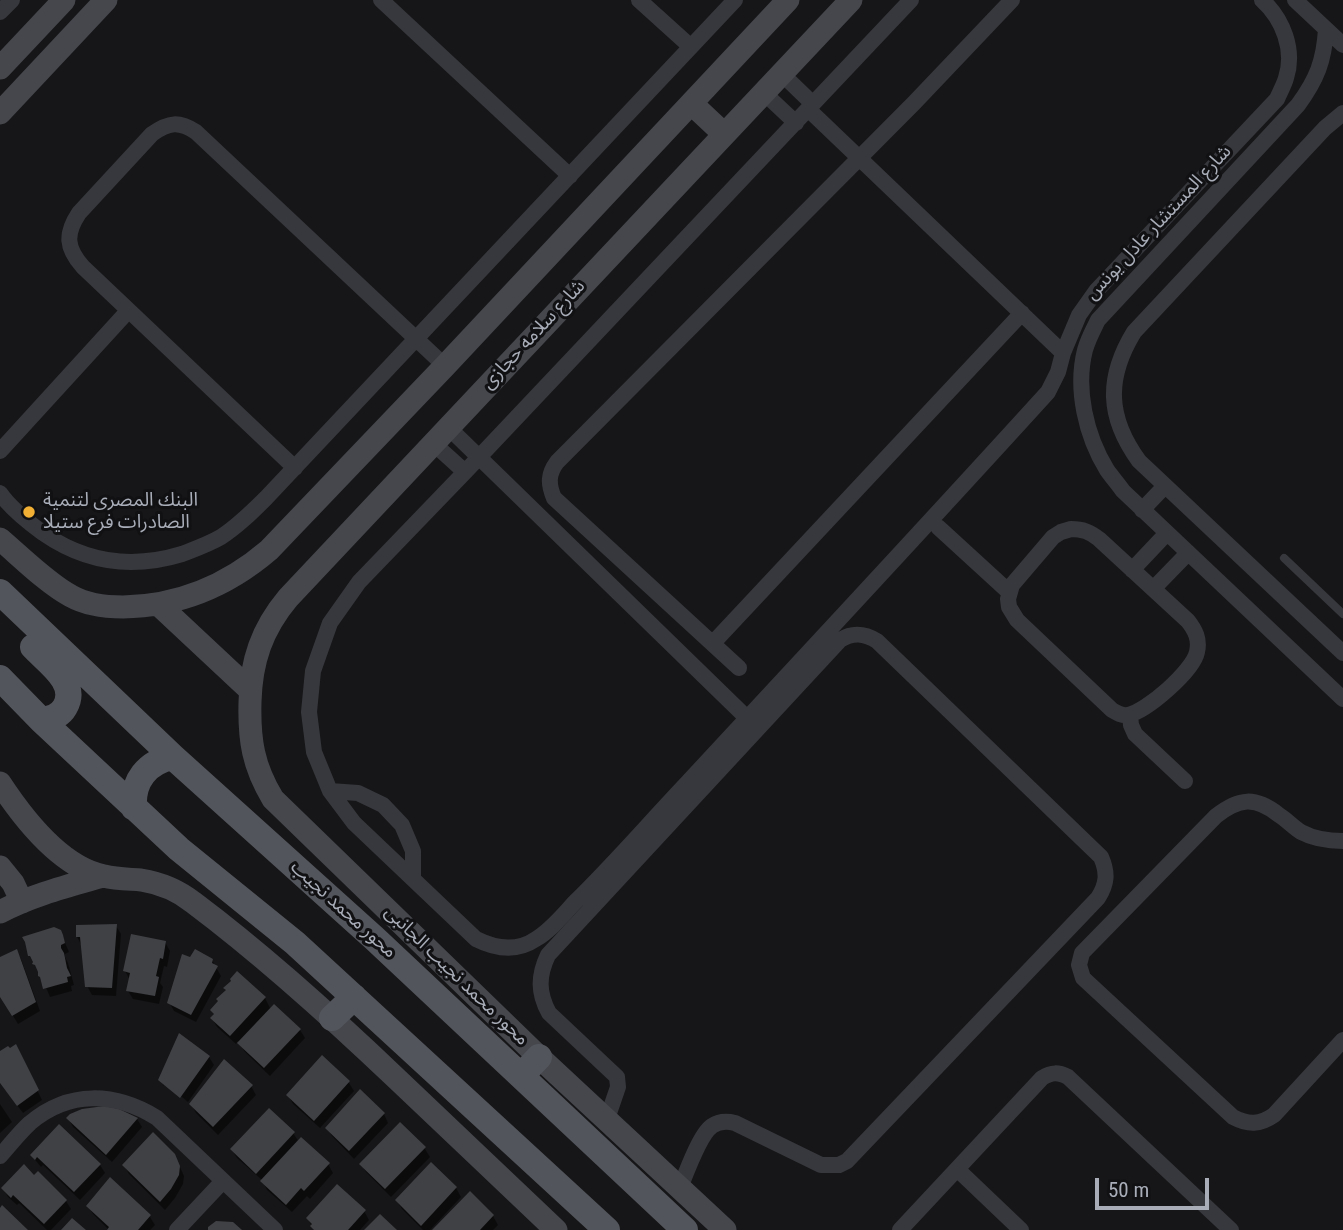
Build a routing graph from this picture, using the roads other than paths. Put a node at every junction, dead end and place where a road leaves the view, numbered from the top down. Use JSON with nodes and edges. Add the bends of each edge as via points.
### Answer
{"nodes":[{"id":1,"x":12,"y":0,"type":"edge"},
{"id":2,"x":64,"y":0,"type":"edge"},
{"id":3,"x":106,"y":0,"type":"edge"},
{"id":4,"x":381,"y":0,"type":"edge"},
{"id":5,"x":639,"y":0,"type":"edge"},
{"id":6,"x":735,"y":0,"type":"edge"},
{"id":7,"x":788,"y":0,"type":"edge"},
{"id":8,"x":851,"y":0,"type":"edge"},
{"id":9,"x":911,"y":0,"type":"edge"},
{"id":10,"x":1012,"y":0,"type":"edge"},
{"id":11,"x":1262,"y":0,"type":"edge"},
{"id":12,"x":1295,"y":0,"type":"edge"},
{"id":13,"x":0,"y":12,"type":"edge"},
{"id":14,"x":1326,"y":29,"type":"junction"},
{"id":15,"x":1343,"y":45,"type":"edge"},
{"id":16,"x":691,"y":47,"type":"junction"},
{"id":17,"x":2,"y":64,"type":"edge"},
{"id":18,"x":782,"y":73,"type":"junction"},
{"id":19,"x":764,"y":92,"type":"junction"},
{"id":20,"x":692,"y":104,"type":"junction"},
{"id":21,"x":811,"y":106,"type":"junction"},
{"id":22,"x":1343,"y":113,"type":"edge"},
{"id":23,"x":0,"y":114,"type":"edge"},
{"id":24,"x":796,"y":122,"type":"junction"},
{"id":25,"x":724,"y":134,"type":"junction"},
{"id":26,"x":859,"y":157,"type":"junction"},
{"id":27,"x":570,"y":176,"type":"junction"},
{"id":28,"x":128,"y":311,"type":"junction"},
{"id":29,"x":1023,"y":313,"type":"junction"},
{"id":30,"x":416,"y":339,"type":"junction"},
{"id":31,"x":1063,"y":353,"type":"junction"},
{"id":32,"x":445,"y":366,"type":"junction"},
{"id":33,"x":441,"y":435,"type":"junction"},
{"id":34,"x":0,"y":451,"type":"edge"},
{"id":35,"x":480,"y":457,"type":"junction"},
{"id":36,"x":295,"y":468,"type":"junction"},
{"id":37,"x":466,"y":472,"type":"junction"},
{"id":38,"x":1165,"y":486,"type":"junction"},
{"id":39,"x":0,"y":493,"type":"edge"},
{"id":40,"x":1142,"y":510,"type":"junction"},
{"id":41,"x":938,"y":527,"type":"dead end"},
{"id":42,"x":1167,"y":533,"type":"junction"},
{"id":43,"x":0,"y":538,"type":"edge"},
{"id":44,"x":1188,"y":553,"type":"junction"},
{"id":45,"x":1284,"y":558,"type":"dead end"},
{"id":46,"x":1132,"y":570,"type":"junction"},
{"id":47,"x":1153,"y":589,"type":"junction"},
{"id":48,"x":1009,"y":592,"type":"junction"},
{"id":49,"x":9,"y":600,"type":"edge"},
{"id":50,"x":159,"y":604,"type":"junction"},
{"id":51,"x":1343,"y":614,"type":"edge"},
{"id":52,"x":713,"y":643,"type":"junction"},
{"id":53,"x":1343,"y":653,"type":"edge"},
{"id":54,"x":739,"y":668,"type":"dead end"},
{"id":55,"x":0,"y":678,"type":"edge"},
{"id":56,"x":250,"y":690,"type":"junction"},
{"id":57,"x":1343,"y":699,"type":"edge"},
{"id":58,"x":1130,"y":715,"type":"junction"},
{"id":59,"x":747,"y":718,"type":"junction"},
{"id":60,"x":41,"y":720,"type":"junction"},
{"id":61,"x":173,"y":757,"type":"junction"},
{"id":62,"x":1185,"y":781,"type":"dead end"},
{"id":63,"x":0,"y":782,"type":"edge"},
{"id":64,"x":330,"y":791,"type":"junction"},
{"id":65,"x":134,"y":808,"type":"junction"},
{"id":66,"x":1343,"y":841,"type":"edge"},
{"id":67,"x":0,"y":867,"type":"edge"},
{"id":68,"x":103,"y":876,"type":"junction"},
{"id":69,"x":413,"y":879,"type":"junction"},
{"id":70,"x":22,"y":902,"type":"junction"},
{"id":71,"x":0,"y":912,"type":"edge"},
{"id":72,"x":354,"y":997,"type":"junction"},
{"id":73,"x":332,"y":1018,"type":"junction"},
{"id":74,"x":1343,"y":1040,"type":"edge"},
{"id":75,"x":539,"y":1057,"type":"junction"},
{"id":76,"x":521,"y":1076,"type":"junction"},
{"id":77,"x":607,"y":1118,"type":"junction"},
{"id":78,"x":0,"y":1156,"type":"edge"},
{"id":79,"x":957,"y":1169,"type":"junction"},
{"id":80,"x":223,"y":1181,"type":"junction"},
{"id":81,"x":680,"y":1188,"type":"junction"},
{"id":82,"x":177,"y":1230,"type":"edge"},
{"id":83,"x":275,"y":1230,"type":"edge"},
{"id":84,"x":556,"y":1230,"type":"edge"},
{"id":85,"x":607,"y":1230,"type":"edge"},
{"id":86,"x":685,"y":1230,"type":"edge"},
{"id":87,"x":725,"y":1230,"type":"edge"},
{"id":88,"x":900,"y":1230,"type":"edge"},
{"id":89,"x":1021,"y":1230,"type":"edge"},
{"id":90,"x":1231,"y":1230,"type":"edge"}],
"edges":[{"from":1,"to":13,"type":"street"},
{"from":2,"to":17,"type":"street"},
{"from":3,"to":23,"type":"street"},
{"from":4,"to":27,"type":"street"},
{"from":5,"to":16,"type":"street"},
{"from":6,"to":16,"type":"street"},
{"from":7,"to":20,"type":"street"},
{"from":8,"to":18,"type":"street","name":"شارع سلامه حجازى"},
{"from":9,"to":21,"type":"street"},
{"from":10,"to":26,"type":"street"},
{"from":11,"to":31,"type":"street","via":[[1283,27],[1289,51],[1287,76],[1278,99],[1096,291],[1079,315]]},
{"from":12,"to":14,"type":"street"},
{"from":14,"to":15,"type":"street"},
{"from":14,"to":40,"type":"street","name":"شارع المستشار عادل يونس","via":[[1320,70],[1298,105],[1109,307],[1090,335],[1082,366],[1086,420],[1107,470]]},
{"from":16,"to":27,"type":"street"},
{"from":18,"to":19,"type":"street","name":"شارع سلامه حجازى"},
{"from":18,"to":21,"type":"street"},
{"from":19,"to":24,"type":"street"},
{"from":19,"to":25,"type":"street","name":"شارع سلامه حجازى"},
{"from":20,"to":25,"type":"street"},
{"from":20,"to":32,"type":"street"},
{"from":21,"to":24,"type":"street"},
{"from":21,"to":26,"type":"street"},
{"from":22,"to":38,"type":"street","via":[[1143,321],[1123,350],[1113,390],[1121,432],[1139,461]]},
{"from":24,"to":35,"type":"street"},
{"from":25,"to":33,"type":"street","name":"شارع سلامه حجازى"},
{"from":26,"to":29,"type":"street"},
{"from":26,"to":52,"type":"street","via":[[551,470],[554,498]]},
{"from":27,"to":30,"type":"street"},
{"from":28,"to":30,"type":"street","via":[[75,258],[69,235],[79,213],[152,134],[174,124],[196,132]]},
{"from":28,"to":34,"type":"street"},
{"from":28,"to":36,"type":"street"},
{"from":29,"to":31,"type":"street"},
{"from":29,"to":52,"type":"street"},
{"from":30,"to":32,"type":"street"},
{"from":30,"to":36,"type":"street"},
{"from":31,"to":59,"type":"street","via":[[1048,392]]},
{"from":32,"to":50,"type":"street","via":[[254,563],[201,593]]},
{"from":33,"to":35,"type":"street"},
{"from":33,"to":37,"type":"street"},
{"from":33,"to":56,"type":"street","name":"شارع سلامه حجازى","via":[[279,609],[263,634]]},
{"from":35,"to":37,"type":"street"},
{"from":35,"to":59,"type":"street"},
{"from":36,"to":39,"type":"street","via":[[244,520],[220,537],[164,559],[136,563],[110,561],[53,540]]},
{"from":37,"to":64,"type":"street","via":[[359,582],[330,623],[313,671],[309,712],[314,752]]},
{"from":38,"to":40,"type":"street"},
{"from":38,"to":53,"type":"street"},
{"from":40,"to":42,"type":"street","name":"شارع المستشار عادل يونس"},
{"from":41,"to":48,"type":"street"},
{"from":42,"to":44,"type":"street","name":"شارع المستشار عادل يونس"},
{"from":42,"to":46,"type":"street"},
{"from":43,"to":50,"type":"street","via":[[57,588],[80,601],[104,607]]},
{"from":44,"to":47,"type":"street"},
{"from":44,"to":57,"type":"street","name":"شارع المستشار عادل يونس"},
{"from":45,"to":51,"type":"lane"},
{"from":46,"to":47,"type":"street"},
{"from":46,"to":48,"type":"street","via":[[1091,533],[1071,529],[1053,537]]},
{"from":47,"to":58,"type":"street","via":[[1195,629],[1198,651],[1169,689]]},
{"from":48,"to":58,"type":"street","via":[[1009,607],[1017,620],[1112,710]]},
{"from":49,"to":60,"type":"main road","via":[[20,632],[63,677],[68,689],[64,709],[54,718]]},
{"from":49,"to":61,"type":"main road","name":"محور محمد نجيب"},
{"from":50,"to":56,"type":"street"},
{"from":52,"to":54,"type":"street"},
{"from":55,"to":60,"type":"main road"},
{"from":56,"to":75,"type":"street","name":"محور محمد نجيب الجانبى","via":[[253,753],[273,799]]},
{"from":58,"to":62,"type":"street","via":[[1135,734]]},
{"from":59,"to":69,"type":"street","via":[[586,891],[528,944],[507,948],[476,939]]},
{"from":60,"to":65,"type":"main road"},
{"from":61,"to":65,"type":"main road","via":[[156,762],[143,774],[135,790]]},
{"from":61,"to":76,"type":"main road","name":"محور محمد نجيب"},
{"from":63,"to":68,"type":"street","via":[[51,845],[80,868]]},
{"from":64,"to":69,"type":"street","via":[[354,824]]},
{"from":64,"to":69,"type":"street","via":[[358,793],[383,805],[402,825],[413,850]]},
{"from":65,"to":72,"type":"main road"},
{"from":66,"to":74,"type":"street","via":[[1326,841],[1300,831],[1265,805],[1247,801],[1230,805],[1082,953],[1079,965],[1083,978],[1243,1122],[1254,1124],[1274,1115]]},
{"from":67,"to":70,"type":"street"},
{"from":68,"to":70,"type":"street"},
{"from":68,"to":73,"type":"street","via":[[155,883],[179,893]]},
{"from":70,"to":71,"type":"street"},
{"from":72,"to":73,"type":"main road"},
{"from":72,"to":85,"type":"main road"},
{"from":73,"to":84,"type":"street"},
{"from":75,"to":76,"type":"main road"},
{"from":75,"to":77,"type":"street","name":"محور محمد نجيب الجانبى"},
{"from":76,"to":86,"type":"main road","name":"محور محمد نجيب"},
{"from":77,"to":81,"type":"street","name":"محور محمد نجيب الجانبى"},
{"from":77,"to":81,"type":"street","via":[[617,1077],[549,1013],[540,990],[542,966],[840,640],[848,635],[868,635],[1101,857],[1106,867],[1104,889],[847,1161],[821,1165],[722,1121],[706,1132]]},
{"from":78,"to":80,"type":"street","via":[[43,1113],[80,1099],[101,1098],[142,1108],[157,1118]]},
{"from":79,"to":88,"type":"street"},
{"from":79,"to":89,"type":"street"},
{"from":79,"to":90,"type":"street","via":[[1042,1079],[1056,1072],[1068,1077]]},
{"from":80,"to":82,"type":"street"},
{"from":80,"to":83,"type":"street"},
{"from":81,"to":87,"type":"street","name":"محور محمد نجيب الجانبى"}]}
